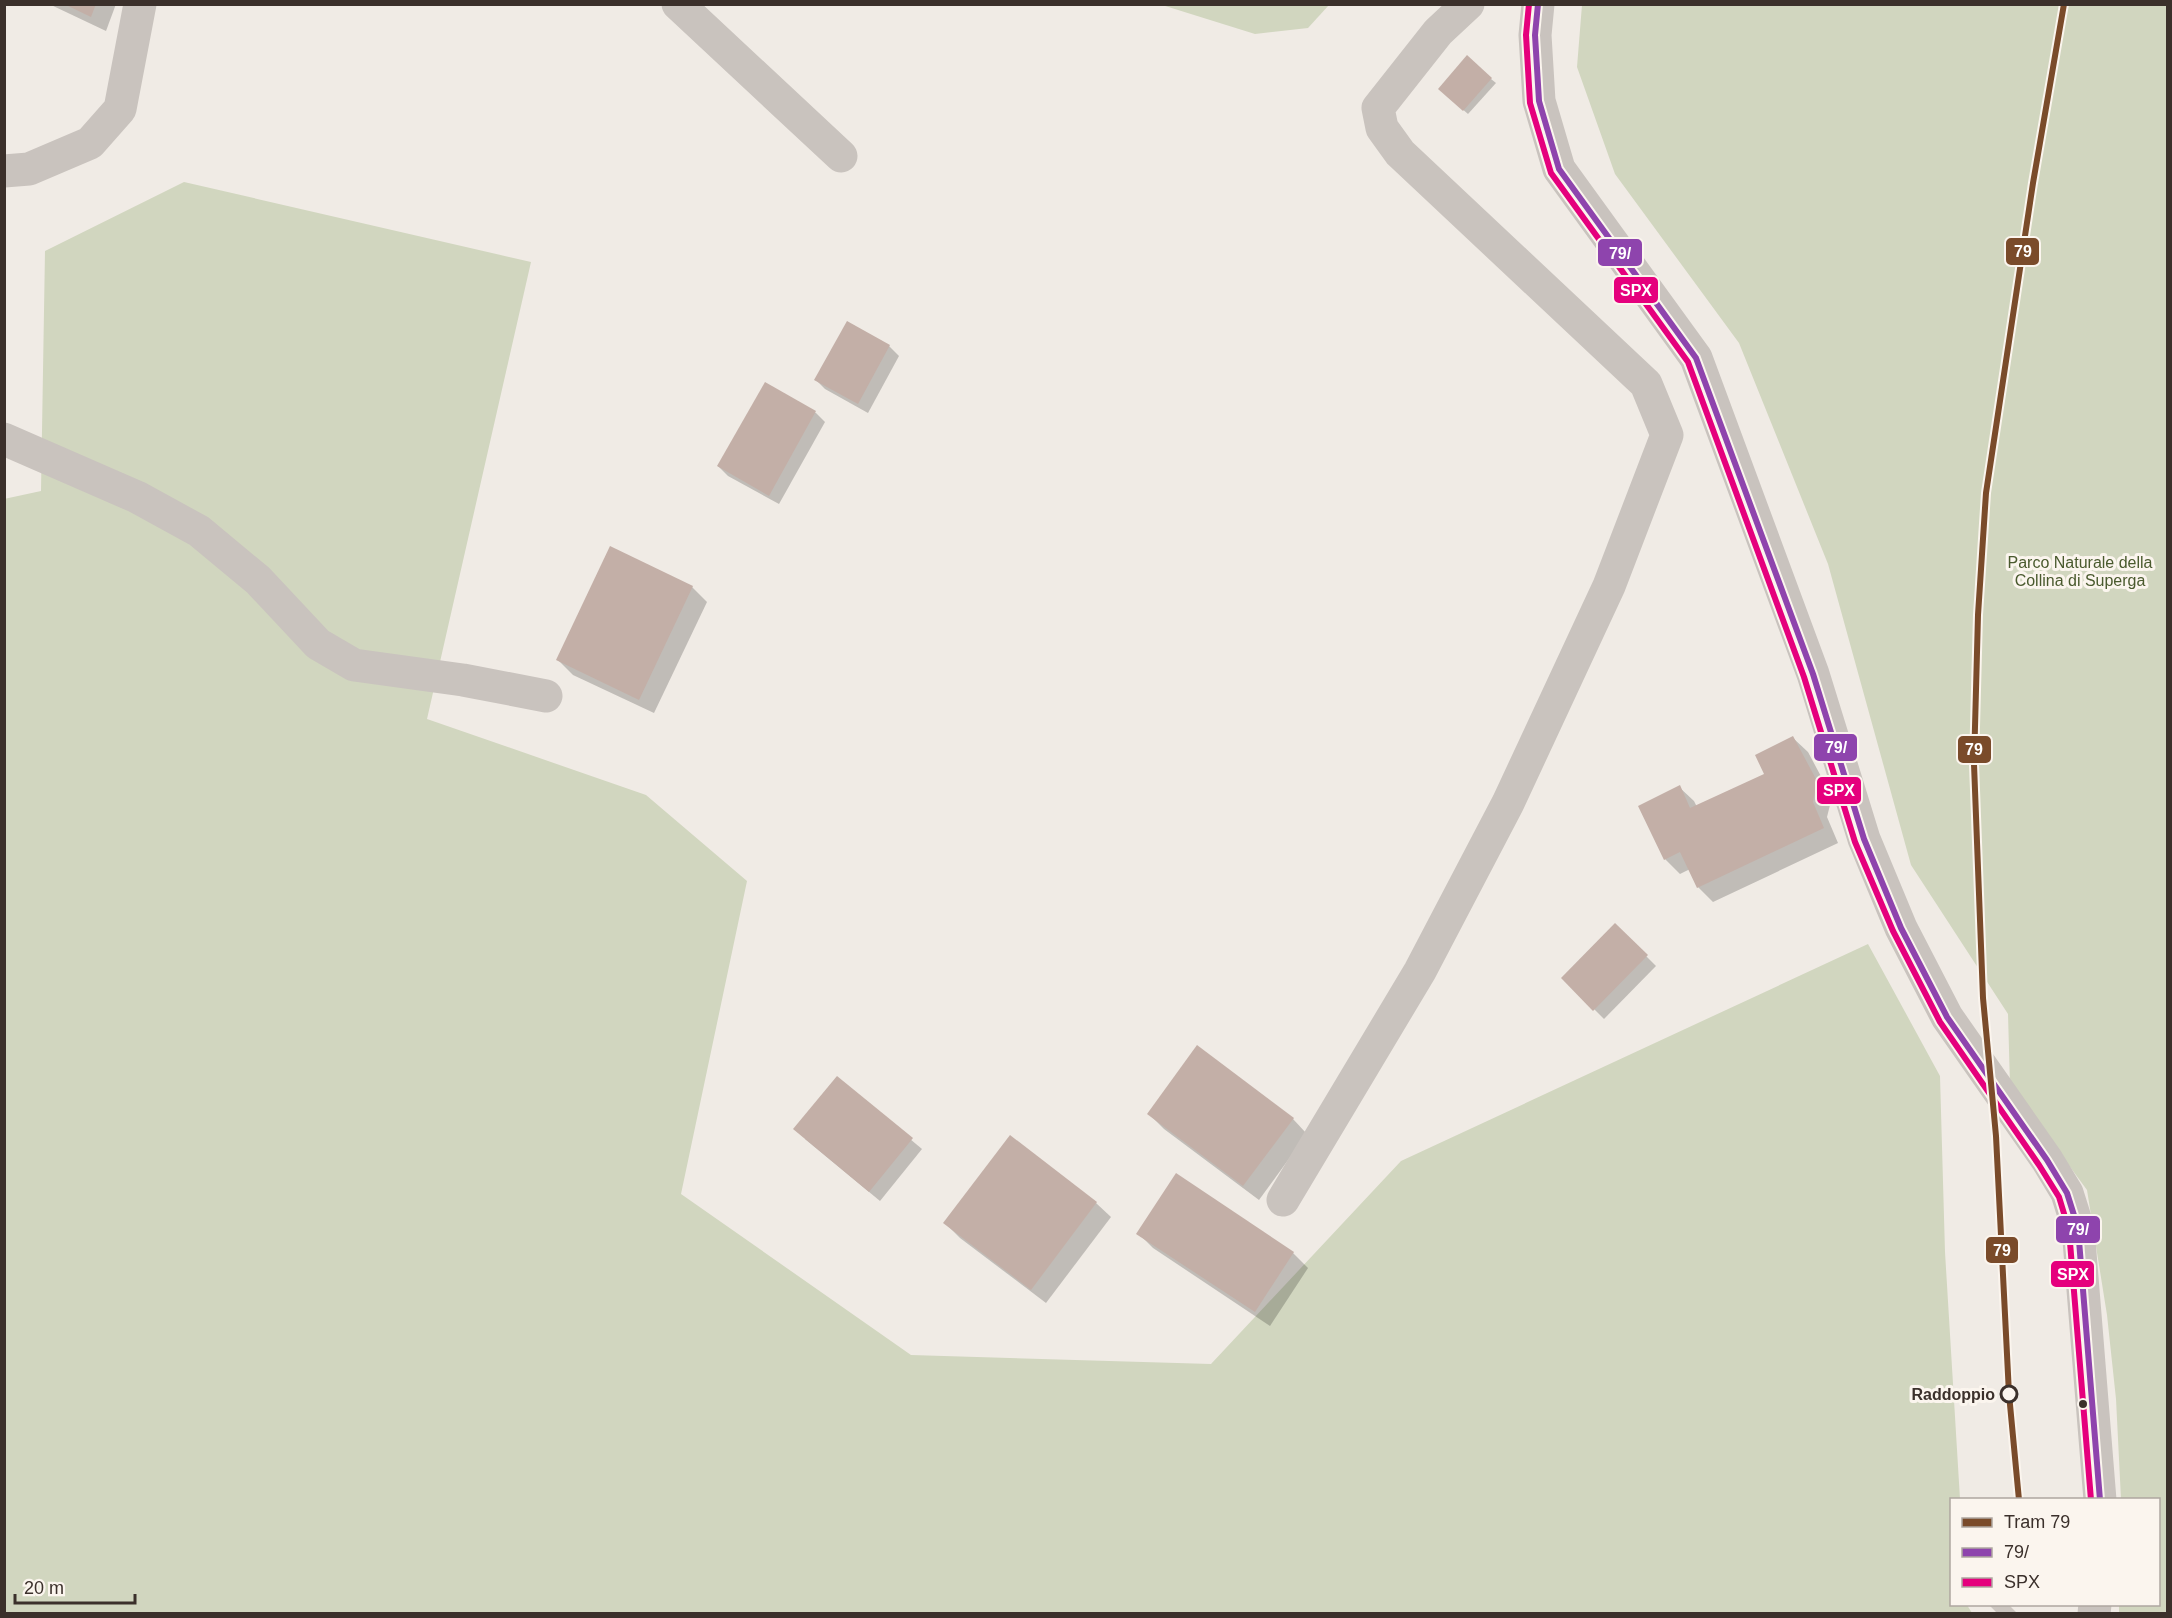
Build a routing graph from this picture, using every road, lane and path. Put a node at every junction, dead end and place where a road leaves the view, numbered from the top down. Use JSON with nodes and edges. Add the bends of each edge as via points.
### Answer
{"nodes":[{"id":1,"x":140,"y":4,"type":"edge"},
{"id":2,"x":678,"y":4,"type":"edge"},
{"id":3,"x":1468,"y":4,"type":"edge"},
{"id":4,"x":1538,"y":4,"type":"edge"},
{"id":5,"x":841,"y":156,"type":"dead end"},
{"id":6,"x":4,"y":171,"type":"edge"},
{"id":7,"x":4,"y":439,"type":"edge"},
{"id":8,"x":546,"y":696,"type":"dead end"},
{"id":9,"x":1283,"y":1200,"type":"dead end"},
{"id":10,"x":2100,"y":1498,"type":"edge"}],
"edges":[{"from":1,"to":6,"type":"street","via":[[120,109],[90,143],[29,169]]},
{"from":2,"to":5,"type":"street"},
{"from":3,"to":9,"type":"street","via":[[1438,32],[1378,108],[1382,128],[1400,153],[1646,384],[1667,435],[1609,586],[1508,803],[1420,971]]},
{"from":4,"to":10,"type":"street","via":[[1535,35],[1539,101],[1559,169],[1696,358],[1813,674],[1864,838],[1901,928],[1947,1017],[2067,1193],[2078,1228]]},
{"from":7,"to":8,"type":"street","via":[[137,497],[199,531],[258,580],[318,644],[354,665]]}]}
